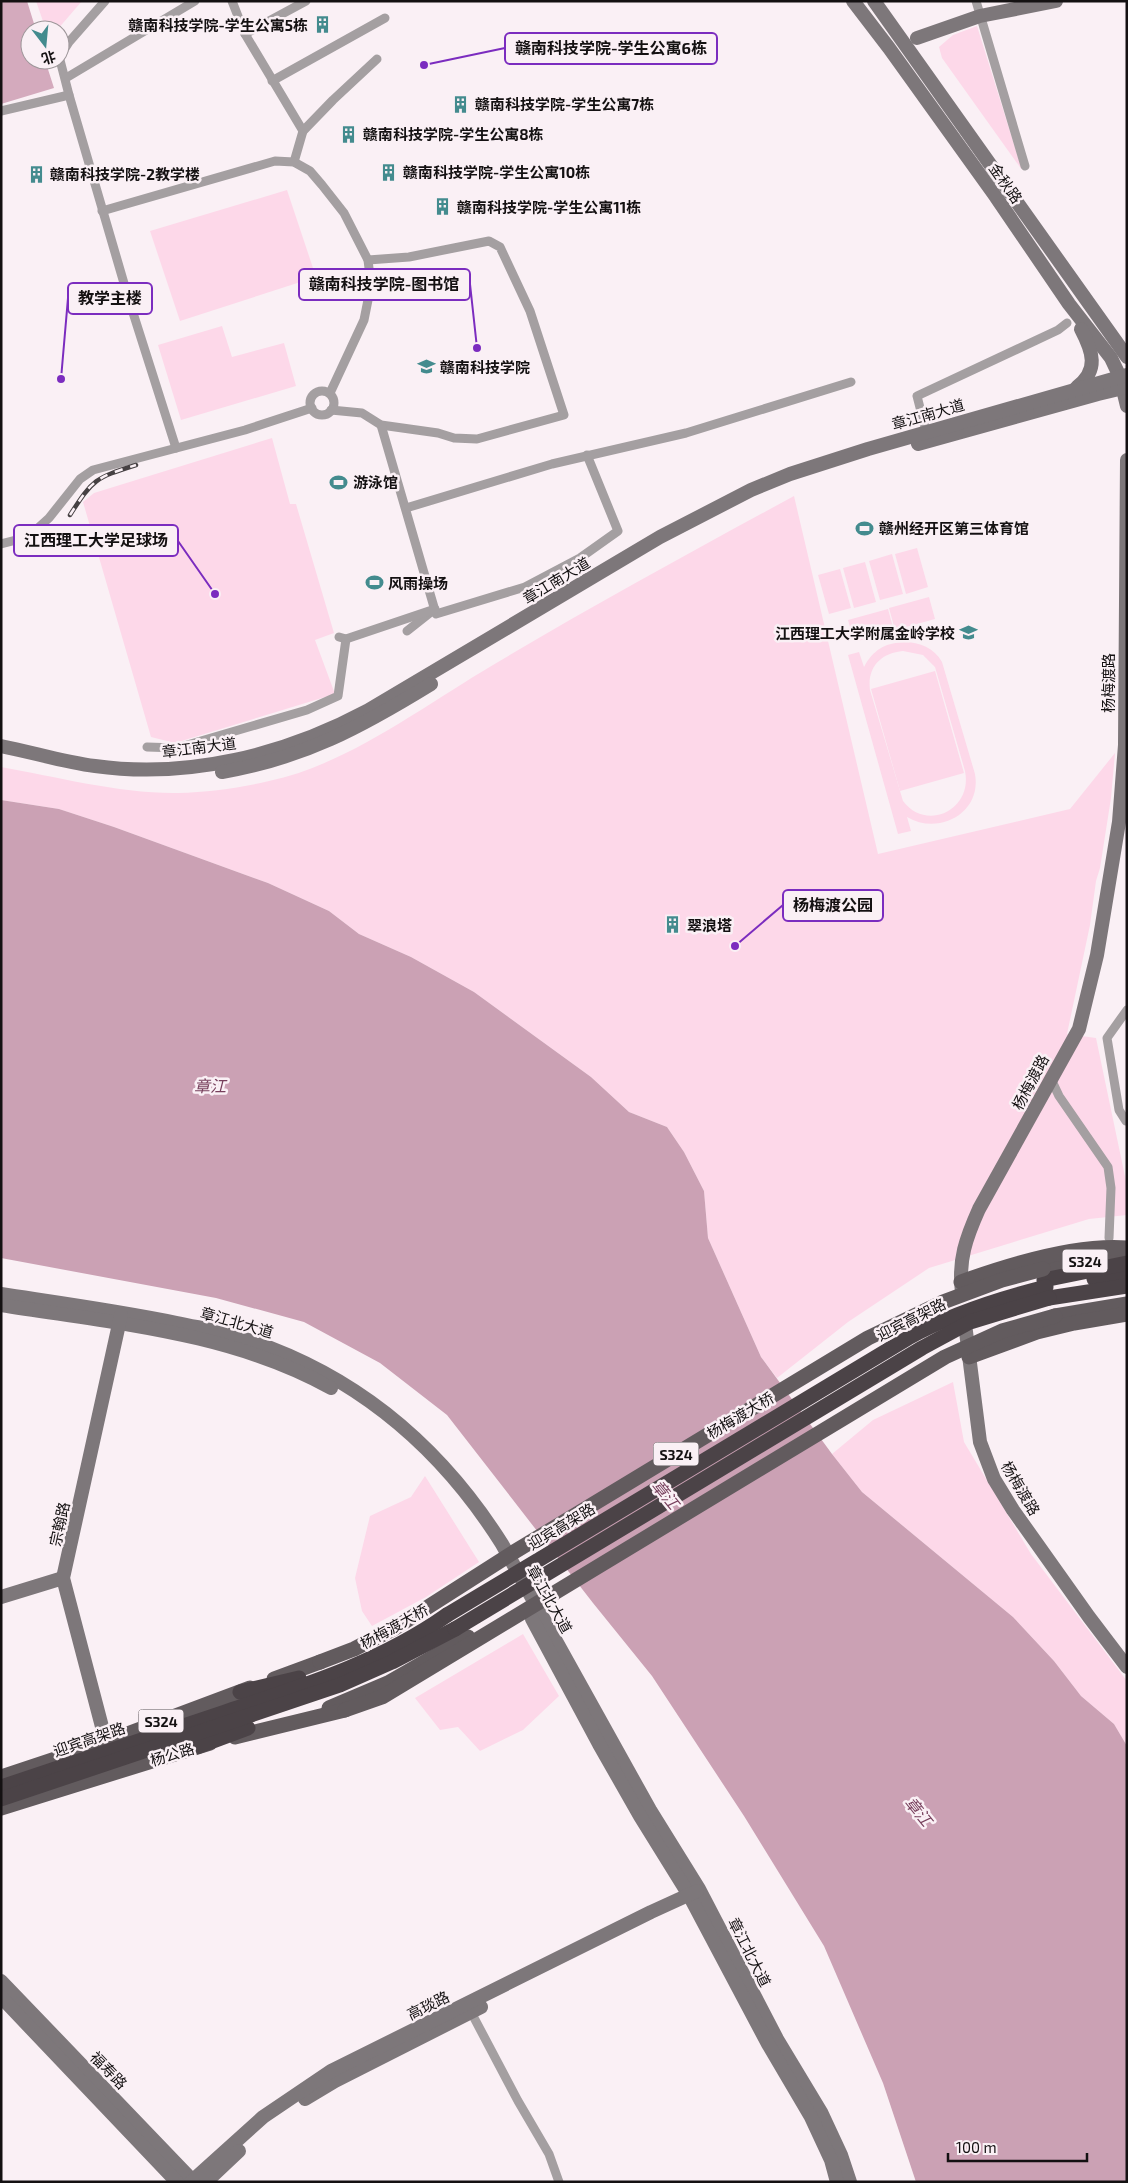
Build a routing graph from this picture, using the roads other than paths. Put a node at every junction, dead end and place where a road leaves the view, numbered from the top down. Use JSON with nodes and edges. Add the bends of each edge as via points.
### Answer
{"nodes":[{"id":1,"x":105,"y":1,"type":"edge"},
{"id":2,"x":195,"y":1,"type":"edge"},
{"id":3,"x":232,"y":1,"type":"edge"},
{"id":4,"x":306,"y":1,"type":"edge"},
{"id":5,"x":853,"y":1,"type":"edge"},
{"id":6,"x":874,"y":1,"type":"edge"},
{"id":7,"x":976,"y":1,"type":"edge"},
{"id":8,"x":1056,"y":1,"type":"edge"},
{"id":9,"x":980,"y":16,"type":"junction"},
{"id":10,"x":385,"y":18,"type":"dead end"},
{"id":11,"x":245,"y":34,"type":"junction"},
{"id":12,"x":917,"y":38,"type":"dead end"},
{"id":13,"x":70,"y":41,"type":"edge"},
{"id":14,"x":377,"y":59,"type":"dead end"},
{"id":15,"x":63,"y":70,"type":"edge"},
{"id":16,"x":66,"y":78,"type":"junction"},
{"id":17,"x":272,"y":81,"type":"junction"},
{"id":18,"x":69,"y":95,"type":"junction"},
{"id":19,"x":1,"y":111,"type":"edge"},
{"id":20,"x":302,"y":131,"type":"junction"},
{"id":21,"x":294,"y":162,"type":"junction"},
{"id":22,"x":1025,"y":166,"type":"dead end"},
{"id":23,"x":102,"y":210,"type":"junction"},
{"id":24,"x":368,"y":260,"type":"junction"},
{"id":25,"x":1069,"y":304,"type":"junction"},
{"id":26,"x":1068,"y":323,"type":"dead end"},
{"id":27,"x":1112,"y":333,"type":"junction"},
{"id":28,"x":1127,"y":340,"type":"edge"},
{"id":29,"x":1127,"y":356,"type":"edge"},
{"id":30,"x":850,"y":382,"type":"dead end"},
{"id":31,"x":1124,"y":382,"type":"edge"},
{"id":32,"x":1075,"y":389,"type":"junction"},
{"id":33,"x":330,"y":393,"type":"junction"},
{"id":34,"x":1127,"y":406,"type":"edge"},
{"id":35,"x":312,"y":408,"type":"junction"},
{"id":36,"x":332,"y":410,"type":"junction"},
{"id":37,"x":381,"y":425,"type":"junction"},
{"id":38,"x":927,"y":437,"type":"junction"},
{"id":39,"x":176,"y":448,"type":"junction"},
{"id":40,"x":587,"y":455,"type":"junction"},
{"id":41,"x":1127,"y":460,"type":"edge"},
{"id":42,"x":406,"y":508,"type":"junction"},
{"id":43,"x":1,"y":544,"type":"edge"},
{"id":44,"x":435,"y":609,"type":"junction"},
{"id":45,"x":407,"y":631,"type":"dead end"},
{"id":46,"x":333,"y":734,"type":"junction"},
{"id":47,"x":1,"y":746,"type":"edge"},
{"id":48,"x":147,"y":747,"type":"dead end"},
{"id":49,"x":1,"y":756,"type":"edge"},
{"id":50,"x":1124,"y":787,"type":"edge"},
{"id":51,"x":1127,"y":1010,"type":"edge"},
{"id":52,"x":1051,"y":1079,"type":"junction"},
{"id":53,"x":1126,"y":1121,"type":"edge"},
{"id":54,"x":1108,"y":1238,"type":"dead end"},
{"id":55,"x":1127,"y":1248,"type":"edge"},
{"id":56,"x":1127,"y":1256,"type":"edge"},
{"id":57,"x":1127,"y":1263,"type":"edge"},
{"id":58,"x":1127,"y":1274,"type":"edge"},
{"id":59,"x":960,"y":1282,"type":"junction"},
{"id":60,"x":1127,"y":1286,"type":"edge"},
{"id":61,"x":1048,"y":1292,"type":"junction"},
{"id":62,"x":1,"y":1294,"type":"edge"},
{"id":63,"x":1127,"y":1296,"type":"edge"},
{"id":64,"x":1127,"y":1304,"type":"edge"},
{"id":65,"x":1,"y":1305,"type":"edge"},
{"id":66,"x":1127,"y":1314,"type":"edge"},
{"id":67,"x":121,"y":1318,"type":"junction"},
{"id":68,"x":948,"y":1326,"type":"junction"},
{"id":69,"x":969,"y":1357,"type":"junction"},
{"id":70,"x":63,"y":1578,"type":"junction"},
{"id":71,"x":1,"y":1597,"type":"edge"},
{"id":72,"x":528,"y":1602,"type":"junction"},
{"id":73,"x":1127,"y":1666,"type":"edge"},
{"id":74,"x":337,"y":1685,"type":"junction"},
{"id":75,"x":289,"y":1697,"type":"junction"},
{"id":76,"x":106,"y":1742,"type":"junction"},
{"id":77,"x":197,"y":1746,"type":"junction"},
{"id":78,"x":1,"y":1777,"type":"edge"},
{"id":79,"x":1,"y":1787,"type":"edge"},
{"id":80,"x":1,"y":1799,"type":"edge"},
{"id":81,"x":1,"y":1808,"type":"edge"},
{"id":82,"x":696,"y":1897,"type":"junction"},
{"id":83,"x":1,"y":1981,"type":"edge"},
{"id":84,"x":1,"y":1997,"type":"edge"},
{"id":85,"x":471,"y":2012,"type":"junction"},
{"id":86,"x":196,"y":2181,"type":"edge"},
{"id":87,"x":177,"y":2182,"type":"edge"},
{"id":88,"x":559,"y":2182,"type":"edge"},
{"id":89,"x":837,"y":2182,"type":"edge"},
{"id":90,"x":850,"y":2182,"type":"edge"}],
"edges":[{"from":1,"to":13,"type":"street"},
{"from":2,"to":16,"type":"street"},
{"from":3,"to":11,"type":"street"},
{"from":4,"to":11,"type":"street"},
{"from":5,"to":25,"type":"main road","name":"金秋路","via":[[996,197]]},
{"from":6,"to":27,"type":"main road","name":"金秋路"},
{"from":7,"to":9,"type":"street"},
{"from":8,"to":9,"type":"main road"},
{"from":9,"to":12,"type":"main road"},
{"from":9,"to":22,"type":"street"},
{"from":10,"to":17,"type":"street"},
{"from":11,"to":17,"type":"street"},
{"from":14,"to":20,"type":"street"},
{"from":15,"to":16,"type":"street"},
{"from":16,"to":18,"type":"street"},
{"from":17,"to":20,"type":"street"},
{"from":18,"to":19,"type":"street"},
{"from":18,"to":23,"type":"street"},
{"from":20,"to":21,"type":"street"},
{"from":21,"to":23,"type":"street","via":[[275,161]]},
{"from":21,"to":24,"type":"street","via":[[310,171],[344,213]]},
{"from":23,"to":39,"type":"street"},
{"from":24,"to":33,"type":"street","via":[[371,285],[364,320]]},
{"from":24,"to":37,"type":"street","via":[[409,257],[489,241],[500,247],[530,311],[564,415],[477,440]]},
{"from":25,"to":31,"type":"main road","name":"金秋路","via":[[1111,358]]},
{"from":25,"to":32,"type":"main road","via":[[1090,346],[1092,360],[1090,374]]},
{"from":26,"to":38,"type":"street","via":[[917,396]]},
{"from":27,"to":28,"type":"main road"},
{"from":27,"to":29,"type":"main road","name":"金秋路"},
{"from":30,"to":40,"type":"street","via":[[686,433]]},
{"from":31,"to":32,"type":"main road","name":"章江南大道"},
{"from":31,"to":34,"type":"main road"},
{"from":31,"to":38,"type":"main road","name":"章江南大道"},
{"from":32,"to":38,"type":"main road","name":"章江南大道"},
{"from":33,"to":35,"type":"street","via":[[315,393],[311,400]]},
{"from":33,"to":36,"type":"street","via":[[334,403]]},
{"from":35,"to":36,"type":"street","via":[[319,414]]},
{"from":35,"to":39,"type":"street"},
{"from":36,"to":37,"type":"street","via":[[362,413]]},
{"from":37,"to":42,"type":"street"},
{"from":38,"to":46,"type":"main road","name":"章江南大道","via":[[753,494],[372,720]]},
{"from":39,"to":43,"type":"street","via":[[93,470],[80,479],[50,518],[28,536]]},
{"from":40,"to":42,"type":"street"},
{"from":40,"to":44,"type":"street","via":[[618,531],[580,558],[526,587],[436,614]]},
{"from":41,"to":50,"type":"main road","name":"杨梅渡路"},
{"from":42,"to":44,"type":"street"},
{"from":44,"to":45,"type":"street"},
{"from":44,"to":48,"type":"street","via":[[343,638],[338,696],[307,710],[177,748]]},
{"from":46,"to":47,"type":"main road","name":"章江南大道","via":[[237,760],[162,769],[95,766]]},
{"from":46,"to":49,"type":"main road","name":"章江南大道","via":[[303,752],[262,764],[161,779],[88,774]]},
{"from":50,"to":52,"type":"main road","name":"杨梅渡路","via":[[1097,955],[1079,1029]]},
{"from":51,"to":53,"type":"street","via":[[1107,1038],[1119,1110]]},
{"from":52,"to":54,"type":"street","via":[[1059,1096],[1108,1167],[1111,1188]]},
{"from":52,"to":59,"type":"main road","name":"杨梅渡路","via":[[979,1210],[962,1251]]},
{"from":55,"to":59,"type":"main road","via":[[1092,1249],[1048,1257]]},
{"from":56,"to":61,"type":"main road","number":"S324"},
{"from":57,"to":61,"type":"highway"},
{"from":58,"to":61,"type":"highway"},
{"from":59,"to":69,"type":"main road","name":"杨梅渡路"},
{"from":60,"to":61,"type":"highway"},
{"from":61,"to":63,"type":"highway","via":[[1095,1298]]},
{"from":61,"to":64,"type":"main road","number":"S324"},
{"from":61,"to":68,"type":"highway","bridge":true},
{"from":61,"to":68,"type":"highway","bridge":true,"via":[[990,1296]]},
{"from":61,"to":74,"type":"main road","number":"S324","bridge":true,"via":[[1002,1331],[945,1357],[382,1697]]},
{"from":61,"to":74,"type":"main road","name":"杨梅渡大桥","number":"S324","bridge":true,"via":[[1002,1280],[943,1302],[868,1338],[514,1552],[416,1616],[354,1649]]},
{"from":62,"to":67,"type":"main road","name":"章江北大道"},
{"from":65,"to":67,"type":"main road","name":"章江北大道"},
{"from":66,"to":69,"type":"main road","via":[[1037,1332]]},
{"from":67,"to":70,"type":"main road","name":"宗翰路"},
{"from":67,"to":72,"type":"main road","name":"章江北大道","via":[[224,1344],[287,1366],[355,1401],[410,1445],[455,1493]]},
{"from":68,"to":74,"type":"highway","name":"迎宾高架路","bridge":true,"via":[[883,1371],[456,1629],[430,1650],[397,1669]]},
{"from":68,"to":74,"type":"highway","name":"迎宾高架路","bridge":true,"via":[[889,1348],[447,1615],[364,1654]]},
{"from":69,"to":73,"type":"main road","name":"杨梅渡路","via":[[980,1442],[994,1479],[1089,1618]]},
{"from":70,"to":71,"type":"main road"},
{"from":70,"to":76,"type":"main road","name":"宗翰路"},
{"from":72,"to":74,"type":"main road","via":[[388,1683]]},
{"from":72,"to":82,"type":"main road","name":"章江北大道","via":[[635,1808]]},
{"from":74,"to":75,"type":"highway","name":"迎宾高架路"},
{"from":74,"to":76,"type":"main road","number":"S324","via":[[240,1692]]},
{"from":74,"to":77,"type":"highway","via":[[302,1710]]},
{"from":74,"to":77,"type":"main road","name":"杨公路","number":"S324","via":[[315,1716]]},
{"from":75,"to":79,"type":"highway","name":"迎宾高架路"},
{"from":75,"to":80,"type":"highway","name":"迎宾高架路"},
{"from":76,"to":78,"type":"main road","number":"S324"},
{"from":77,"to":81,"type":"main road","name":"杨公路","number":"S324"},
{"from":82,"to":85,"type":"main road","name":"高琰路"},
{"from":82,"to":86,"type":"main road","name":"高琰路","via":[[651,1912],[331,2071],[263,2117]]},
{"from":82,"to":89,"type":"main road","name":"章江北大道","via":[[768,2044],[811,2117],[831,2160]]},
{"from":82,"to":90,"type":"main road","name":"章江北大道","via":[[821,2112]]},
{"from":83,"to":86,"type":"main road","name":"福寿路"},
{"from":84,"to":87,"type":"main road","name":"福寿路"},
{"from":85,"to":86,"type":"main road","name":"高琰路","via":[[313,2094]]},
{"from":85,"to":88,"type":"street","via":[[549,2154]]}]}
